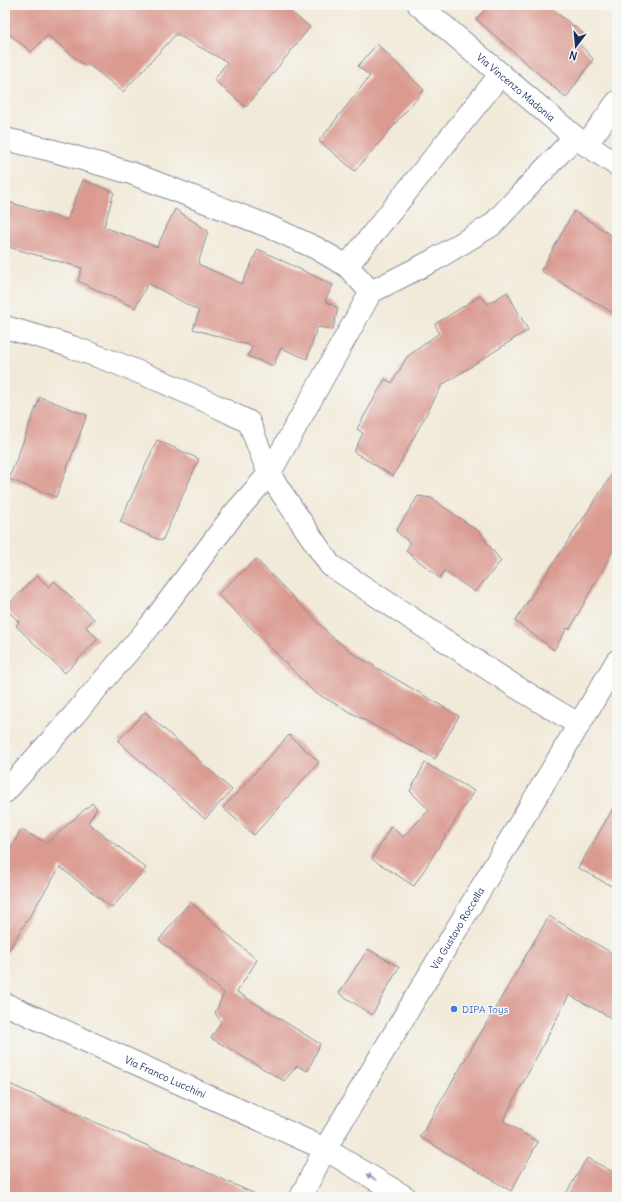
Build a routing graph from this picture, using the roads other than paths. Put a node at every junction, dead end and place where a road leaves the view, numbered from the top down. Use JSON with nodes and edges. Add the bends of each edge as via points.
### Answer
{"nodes":[{"id":1,"x":419,"y":5,"type":"edge"},
{"id":2,"x":502,"y":74,"type":"junction"},
{"id":3,"x":617,"y":102,"type":"edge"},
{"id":4,"x":5,"y":139,"type":"edge"},
{"id":5,"x":580,"y":141,"type":"junction"},
{"id":6,"x":617,"y":165,"type":"edge"},
{"id":7,"x":347,"y":266,"type":"junction"},
{"id":8,"x":372,"y":292,"type":"junction"},
{"id":9,"x":5,"y":327,"type":"edge"},
{"id":10,"x":269,"y":474,"type":"junction"},
{"id":11,"x":617,"y":661,"type":"edge"},
{"id":12,"x":578,"y":724,"type":"junction"},
{"id":13,"x":8,"y":782,"type":"edge"},
{"id":14,"x":5,"y":1004,"type":"edge"},
{"id":15,"x":325,"y":1150,"type":"junction"},
{"id":16,"x":301,"y":1197,"type":"edge"},
{"id":17,"x":405,"y":1197,"type":"edge"}],
"edges":[{"from":1,"to":2,"type":"street","name":"Via Vincenzo Madonia"},
{"from":2,"to":5,"type":"street","name":"Via Vincenzo Madonia"},
{"from":2,"to":7,"type":"street"},
{"from":3,"to":5,"type":"street"},
{"from":4,"to":7,"type":"street","via":[[130,173],[268,226],[316,248]]},
{"from":5,"to":6,"type":"street","name":"Via Vincenzo Madonia"},
{"from":5,"to":8,"type":"street","via":[[492,225],[434,260]]},
{"from":7,"to":8,"type":"street"},
{"from":8,"to":10,"type":"street"},
{"from":9,"to":10,"type":"street","via":[[71,346],[157,379],[209,401],[249,422]]},
{"from":10,"to":12,"type":"street","via":[[330,565],[513,685]]},
{"from":10,"to":13,"type":"street","via":[[233,515],[150,626],[74,715]]},
{"from":11,"to":12,"type":"street","name":"Via Gustavo Roccella"},
{"from":12,"to":15,"type":"street","name":"Via Gustavo Roccella"},
{"from":14,"to":15,"type":"street","name":"Via Franco Lucchini"},
{"from":15,"to":16,"type":"street","name":"Via Gustavo Roccella"},
{"from":17,"to":15,"type":"street","name":"Via Franco Lucchini","one_way":true}]}
